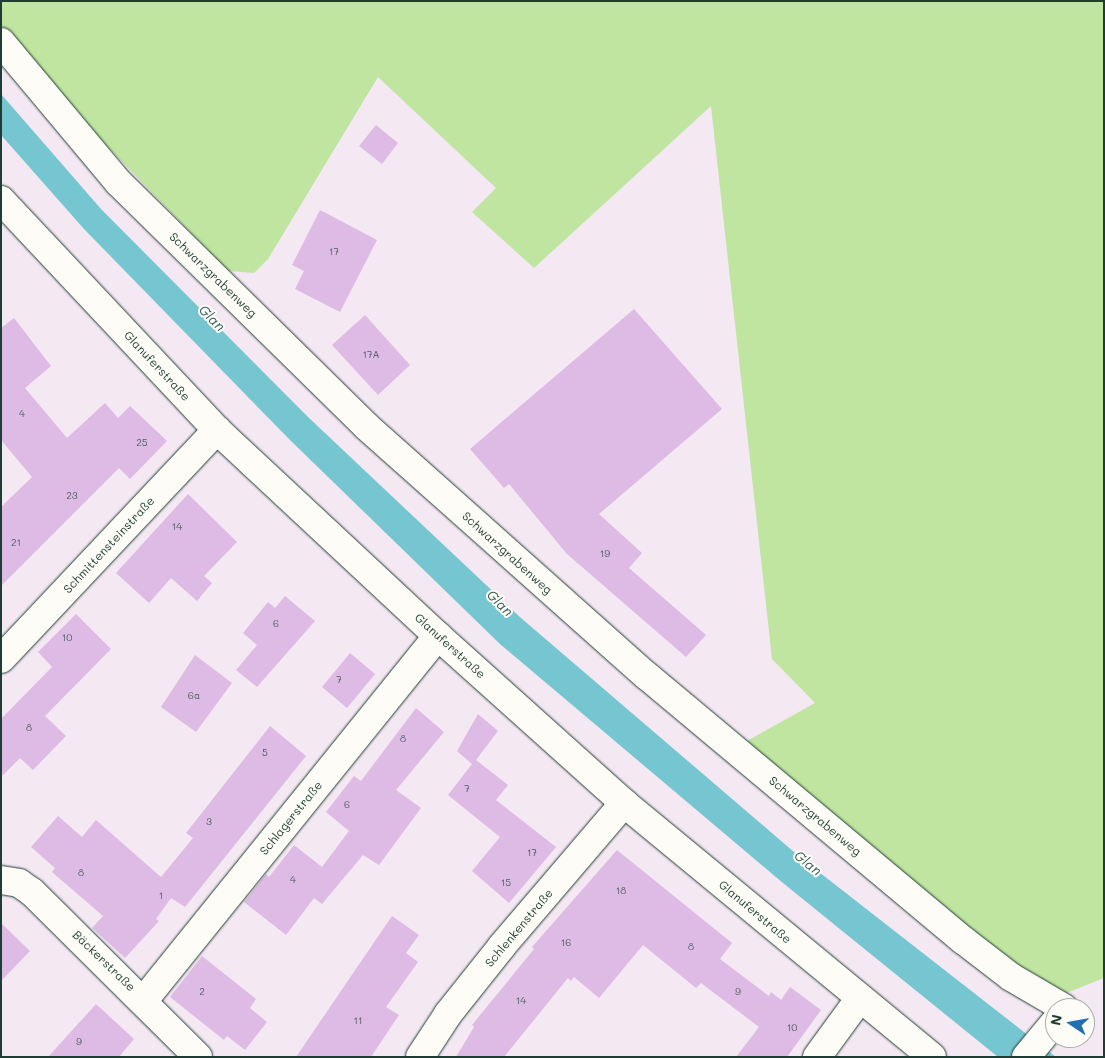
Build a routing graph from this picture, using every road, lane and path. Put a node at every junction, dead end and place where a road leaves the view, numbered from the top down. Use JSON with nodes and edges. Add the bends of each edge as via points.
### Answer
{"nodes":[{"id":1,"x":1,"y":42,"type":"edge"},
{"id":2,"x":1,"y":200,"type":"edge"},
{"id":3,"x":217,"y":430,"type":"junction"},
{"id":4,"x":438,"y":636,"type":"junction"},
{"id":5,"x":1,"y":659,"type":"edge"},
{"id":6,"x":624,"y":803,"type":"junction"},
{"id":7,"x":1,"y":880,"type":"edge"},
{"id":8,"x":860,"y":998,"type":"junction"},
{"id":9,"x":1047,"y":998,"type":"edge"},
{"id":10,"x":144,"y":1000,"type":"junction"},
{"id":11,"x":1045,"y":1034,"type":"edge"},
{"id":12,"x":198,"y":1057,"type":"edge"},
{"id":13,"x":420,"y":1057,"type":"edge"},
{"id":14,"x":817,"y":1057,"type":"edge"},
{"id":15,"x":932,"y":1057,"type":"edge"},
{"id":16,"x":1026,"y":1057,"type":"edge"}],
"edges":[{"from":1,"to":9,"type":"street","name":"Schwarzgrabenweg","via":[[118,182],[374,432],[648,676],[955,934],[1011,977]]},
{"from":2,"to":3,"type":"street","name":"Glanuferstraße"},
{"from":3,"to":4,"type":"street","name":"Glanuferstraße"},
{"from":3,"to":5,"type":"street","name":"Schmittensteinstraße"},
{"from":4,"to":6,"type":"street","name":"Glanuferstraße"},
{"from":4,"to":10,"type":"street","name":"Schlagerstraße"},
{"from":6,"to":8,"type":"street","name":"Glanuferstraße"},
{"from":6,"to":13,"type":"street","name":"Schlenkenstraße","via":[[502,946],[448,1014]]},
{"from":7,"to":10,"type":"street","name":"Bäckerstraße","via":[[18,883],[32,892]]},
{"from":8,"to":14,"type":"street"},
{"from":8,"to":15,"type":"street","name":"Glanuferstraße"},
{"from":10,"to":12,"type":"street","name":"Bäckerstraße"},
{"from":11,"to":16,"type":"street"}]}
